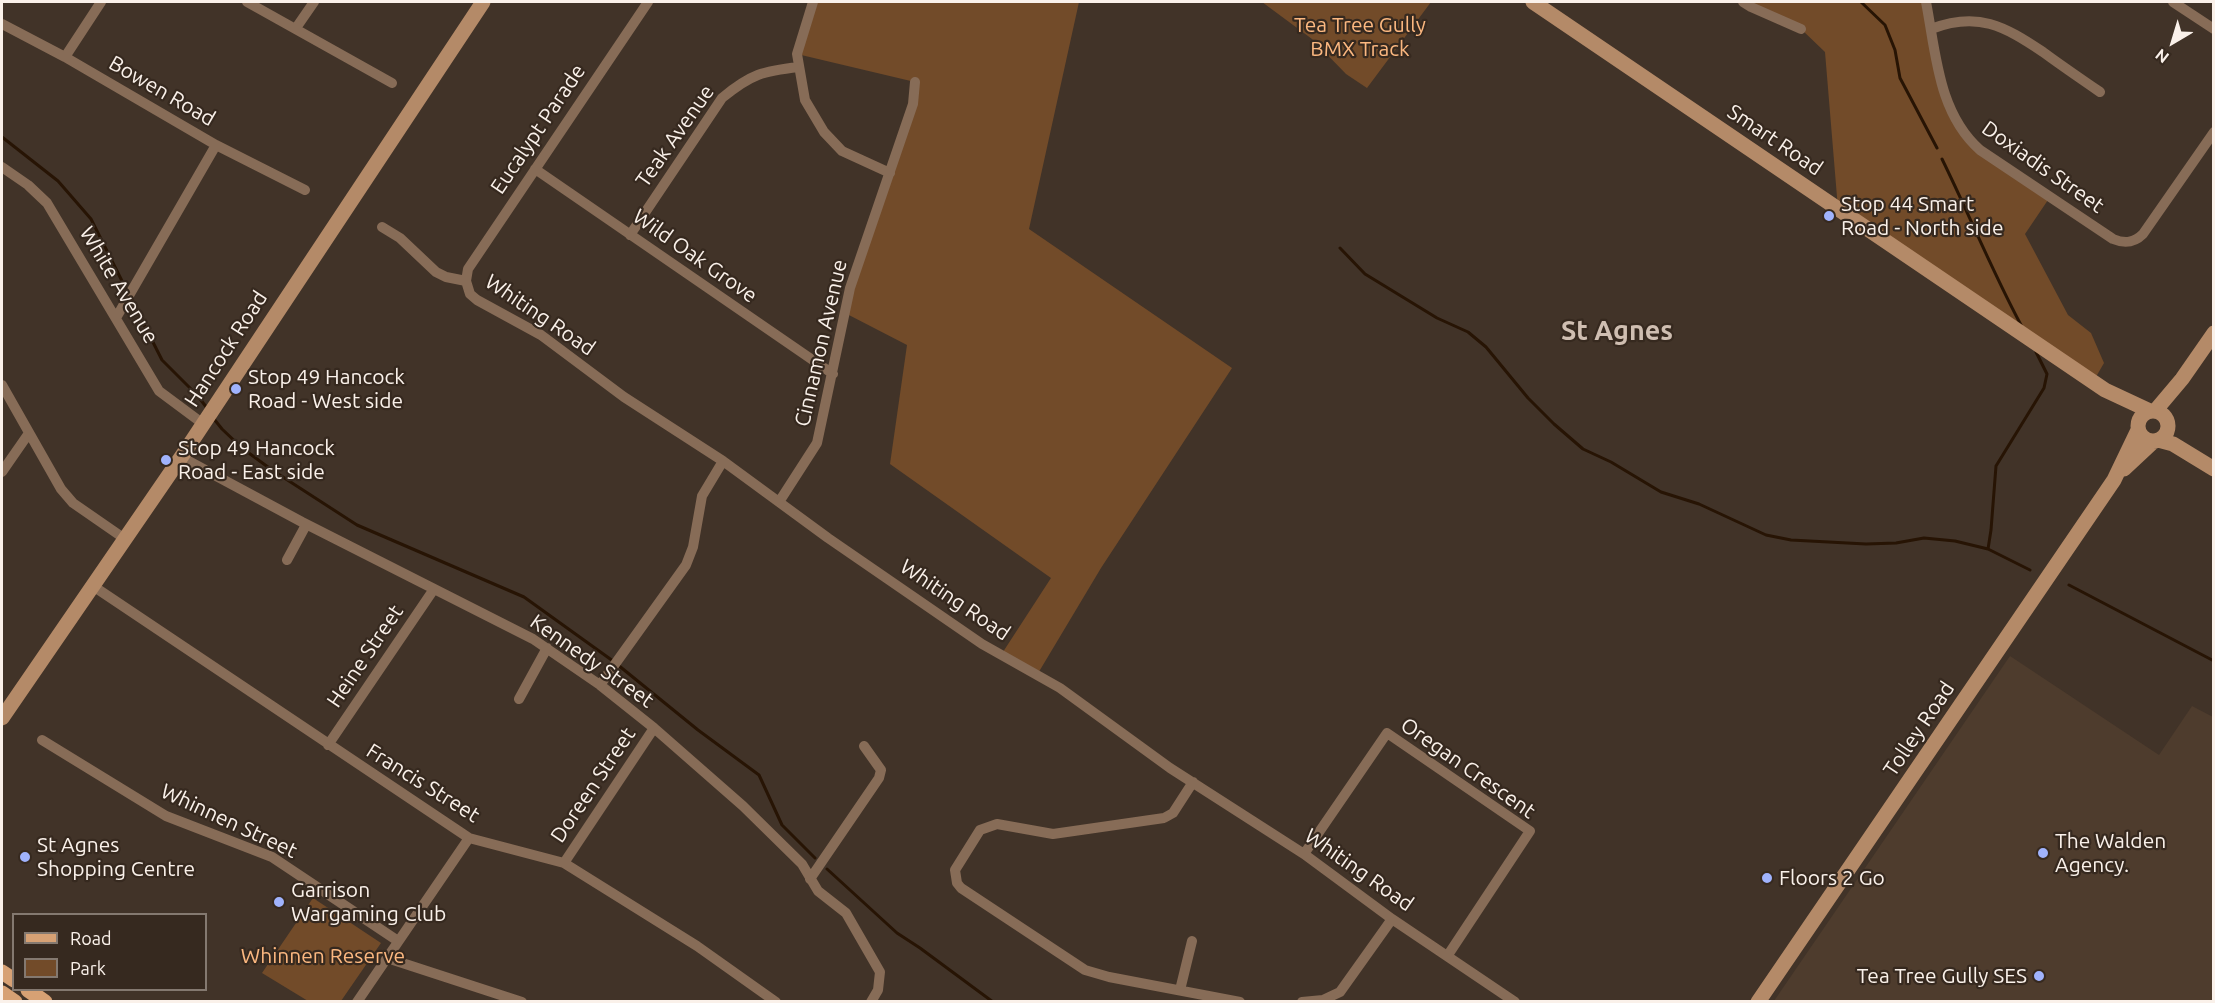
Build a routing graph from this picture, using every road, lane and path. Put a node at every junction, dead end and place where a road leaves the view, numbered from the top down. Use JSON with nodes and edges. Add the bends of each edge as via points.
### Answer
{"nodes":[{"id":1,"x":101,"y":2,"type":"edge"},
{"id":2,"x":248,"y":2,"type":"edge"},
{"id":3,"x":314,"y":2,"type":"edge"},
{"id":4,"x":483,"y":2,"type":"edge"},
{"id":5,"x":648,"y":2,"type":"edge"},
{"id":6,"x":813,"y":2,"type":"edge"},
{"id":7,"x":1533,"y":2,"type":"edge"},
{"id":8,"x":1743,"y":2,"type":"edge"},
{"id":9,"x":1926,"y":2,"type":"edge"},
{"id":10,"x":2173,"y":2,"type":"edge"},
{"id":11,"x":2,"y":24,"type":"edge"},
{"id":12,"x":296,"y":28,"type":"junction"},
{"id":13,"x":1801,"y":29,"type":"dead end"},
{"id":14,"x":1931,"y":29,"type":"junction"},
{"id":15,"x":2214,"y":29,"type":"edge"},
{"id":16,"x":65,"y":57,"type":"junction"},
{"id":17,"x":799,"y":67,"type":"junction"},
{"id":18,"x":915,"y":82,"type":"dead end"},
{"id":19,"x":392,"y":83,"type":"dead end"},
{"id":20,"x":2100,"y":92,"type":"dead end"},
{"id":21,"x":2214,"y":132,"type":"edge"},
{"id":22,"x":216,"y":145,"type":"junction"},
{"id":23,"x":2,"y":167,"type":"edge"},
{"id":24,"x":535,"y":169,"type":"junction"},
{"id":25,"x":890,"y":173,"type":"junction"},
{"id":26,"x":304,"y":190,"type":"dead end"},
{"id":27,"x":382,"y":227,"type":"dead end"},
{"id":28,"x":630,"y":234,"type":"junction"},
{"id":29,"x":466,"y":281,"type":"junction"},
{"id":30,"x":116,"y":318,"type":"junction"},
{"id":31,"x":2214,"y":333,"type":"edge"},
{"id":32,"x":832,"y":374,"type":"junction"},
{"id":33,"x":2,"y":385,"type":"edge"},
{"id":34,"x":2112,"y":394,"type":"junction"},
{"id":35,"x":207,"y":416,"type":"junction"},
{"id":36,"x":2160,"y":417,"type":"junction"},
{"id":37,"x":2138,"y":428,"type":"junction"},
{"id":38,"x":29,"y":433,"type":"junction"},
{"id":39,"x":2156,"y":441,"type":"junction"},
{"id":40,"x":181,"y":457,"type":"junction"},
{"id":41,"x":2214,"y":459,"type":"edge"},
{"id":42,"x":723,"y":461,"type":"junction"},
{"id":43,"x":2214,"y":469,"type":"edge"},
{"id":44,"x":2,"y":472,"type":"edge"},
{"id":45,"x":2114,"y":480,"type":"junction"},
{"id":46,"x":779,"y":502,"type":"junction"},
{"id":47,"x":306,"y":525,"type":"junction"},
{"id":48,"x":125,"y":539,"type":"junction"},
{"id":49,"x":287,"y":560,"type":"dead end"},
{"id":50,"x":93,"y":586,"type":"junction"},
{"id":51,"x":434,"y":589,"type":"junction"},
{"id":52,"x":547,"y":648,"type":"junction"},
{"id":53,"x":600,"y":685,"type":"junction"},
{"id":54,"x":519,"y":699,"type":"dead end"},
{"id":55,"x":2,"y":718,"type":"edge"},
{"id":56,"x":654,"y":728,"type":"junction"},
{"id":57,"x":42,"y":740,"type":"dead end"},
{"id":58,"x":328,"y":745,"type":"junction"},
{"id":59,"x":864,"y":746,"type":"dead end"},
{"id":60,"x":1193,"y":783,"type":"junction"},
{"id":61,"x":469,"y":838,"type":"junction"},
{"id":62,"x":1304,"y":854,"type":"junction"},
{"id":63,"x":564,"y":863,"type":"junction"},
{"id":64,"x":810,"y":879,"type":"junction"},
{"id":65,"x":1392,"y":919,"type":"junction"},
{"id":66,"x":398,"y":941,"type":"junction"},
{"id":67,"x":1192,"y":941,"type":"dead end"},
{"id":68,"x":1448,"y":955,"type":"junction"},
{"id":69,"x":387,"y":958,"type":"junction"},
{"id":70,"x":1180,"y":990,"type":"junction"},
{"id":71,"x":29,"y":991,"type":"edge"},
{"id":72,"x":2,"y":993,"type":"edge"},
{"id":73,"x":15,"y":1002,"type":"edge"},
{"id":74,"x":45,"y":1002,"type":"edge"},
{"id":75,"x":357,"y":1002,"type":"edge"},
{"id":76,"x":522,"y":1002,"type":"edge"},
{"id":77,"x":776,"y":1002,"type":"edge"},
{"id":78,"x":871,"y":1002,"type":"edge"},
{"id":79,"x":1240,"y":1002,"type":"edge"},
{"id":80,"x":1302,"y":1002,"type":"edge"},
{"id":81,"x":1515,"y":1002,"type":"edge"},
{"id":82,"x":1758,"y":1002,"type":"edge"}],
"edges":[{"from":1,"to":16,"type":"street"},
{"from":2,"to":12,"type":"street"},
{"from":3,"to":12,"type":"street"},
{"from":4,"to":35,"type":"main road","name":"Hancock Road"},
{"from":5,"to":24,"type":"street","name":"Eucalypt Parade"},
{"from":6,"to":17,"type":"street","via":[[797,54]]},
{"from":7,"to":34,"type":"main road","name":"Smart Road"},
{"from":8,"to":13,"type":"street"},
{"from":9,"to":14,"type":"street","name":"Doxiadis Street"},
{"from":10,"to":15,"type":"street"},
{"from":11,"to":16,"type":"street","name":"Bowen Road"},
{"from":12,"to":19,"type":"street"},
{"from":14,"to":20,"type":"street","via":[[1958,21],[2005,28]]},
{"from":14,"to":21,"type":"street","name":"Doxiadis Street","via":[[1949,109],[1957,125],[1972,142],[2113,239],[2128,243],[2138,240]]},
{"from":16,"to":22,"type":"street","name":"Bowen Road"},
{"from":17,"to":25,"type":"street","via":[[805,100],[824,132],[842,152]]},
{"from":17,"to":28,"type":"street","name":"Teak Avenue","via":[[770,70],[742,81],[722,98]]},
{"from":18,"to":25,"type":"street","name":"Cinnamon Avenue","via":[[913,104]]},
{"from":22,"to":26,"type":"street","name":"Bowen Road"},
{"from":22,"to":30,"type":"street"},
{"from":23,"to":30,"type":"street","name":"White Avenue","via":[[47,203]]},
{"from":24,"to":28,"type":"street","name":"Wild Oak Grove"},
{"from":24,"to":29,"type":"street","name":"Eucalypt Parade","via":[[468,269]]},
{"from":25,"to":32,"type":"street","name":"Cinnamon Avenue","via":[[850,288]]},
{"from":27,"to":29,"type":"street","name":"Whiting Road","via":[[400,238],[436,272]]},
{"from":28,"to":32,"type":"street","name":"Wild Oak Grove"},
{"from":29,"to":42,"type":"street","name":"Whiting Road","via":[[470,294],[477,300],[541,335],[624,397]]},
{"from":30,"to":35,"type":"street","name":"White Avenue","via":[[159,391]]},
{"from":31,"to":36,"type":"main road"},
{"from":32,"to":46,"type":"street","name":"Cinnamon Avenue","via":[[817,443]]},
{"from":33,"to":38,"type":"street"},
{"from":34,"to":36,"type":"main road","name":"Smart Road"},
{"from":34,"to":37,"type":"main road","name":"Smart Road"},
{"from":35,"to":40,"type":"main road","name":"Hancock Road"},
{"from":36,"to":37,"type":"main road","via":[[2145,413]]},
{"from":36,"to":39,"type":"main road","via":[[2164,437]]},
{"from":36,"to":41,"type":"main road","name":"Smart Road"},
{"from":37,"to":39,"type":"main road","via":[[2145,439]]},
{"from":37,"to":45,"type":"main road","name":"Tolley Road"},
{"from":38,"to":44,"type":"street"},
{"from":38,"to":48,"type":"street","via":[[73,503]]},
{"from":39,"to":43,"type":"main road","via":[[2174,444]]},
{"from":39,"to":45,"type":"main road","name":"Tolley Road"},
{"from":40,"to":47,"type":"street","name":"Kennedy Street"},
{"from":40,"to":48,"type":"main road","name":"Hancock Road"},
{"from":42,"to":46,"type":"street","name":"Whiting Road"},
{"from":42,"to":53,"type":"street","via":[[702,496],[686,565]]},
{"from":45,"to":82,"type":"main road","name":"Tolley Road"},
{"from":46,"to":60,"type":"street","name":"Whiting Road","via":[[982,644],[1060,688]]},
{"from":47,"to":49,"type":"street"},
{"from":47,"to":51,"type":"street","name":"Kennedy Street"},
{"from":48,"to":50,"type":"main road","name":"Hancock Road"},
{"from":50,"to":55,"type":"main road","name":"Hancock Road"},
{"from":50,"to":58,"type":"street","name":"Francis Street"},
{"from":51,"to":52,"type":"street","name":"Kennedy Street"},
{"from":51,"to":58,"type":"street","name":"Heine Street"},
{"from":52,"to":53,"type":"street","name":"Kennedy Street"},
{"from":52,"to":54,"type":"street"},
{"from":53,"to":56,"type":"street","name":"Kennedy Street"},
{"from":56,"to":63,"type":"street","name":"Doreen Street"},
{"from":56,"to":64,"type":"street","name":"Kennedy Street","via":[[743,806],[802,864]]},
{"from":57,"to":66,"type":"street","name":"Whinnen Street","via":[[166,816],[272,857]]},
{"from":58,"to":61,"type":"street","name":"Francis Street"},
{"from":59,"to":64,"type":"street","via":[[881,770],[879,778]]},
{"from":60,"to":62,"type":"street","name":"Whiting Road"},
{"from":60,"to":70,"type":"street","via":[[1173,813],[1164,818],[1053,834],[997,824],[980,830],[955,870],[961,888],[1085,970]]},
{"from":61,"to":63,"type":"street","name":"Francis Street"},
{"from":61,"to":66,"type":"street"},
{"from":62,"to":65,"type":"street","name":"Whiting Road"},
{"from":62,"to":68,"type":"street","name":"Oregan Crescent","via":[[1387,733],[1530,831]]},
{"from":63,"to":77,"type":"street","name":"Francis Street","via":[[697,946]]},
{"from":64,"to":78,"type":"street","name":"Kennedy Street","via":[[818,891],[846,913],[880,972],[878,990]]},
{"from":65,"to":68,"type":"street","name":"Whiting Road"},
{"from":65,"to":80,"type":"street","via":[[1340,992],[1323,1000]]},
{"from":66,"to":69,"type":"street"},
{"from":67,"to":70,"type":"street"},
{"from":68,"to":81,"type":"street","name":"Whiting Road"},
{"from":69,"to":75,"type":"street"},
{"from":69,"to":76,"type":"street"},
{"from":70,"to":79,"type":"street"},
{"from":71,"to":74,"type":"main road"},
{"from":72,"to":73,"type":"main road"}]}
